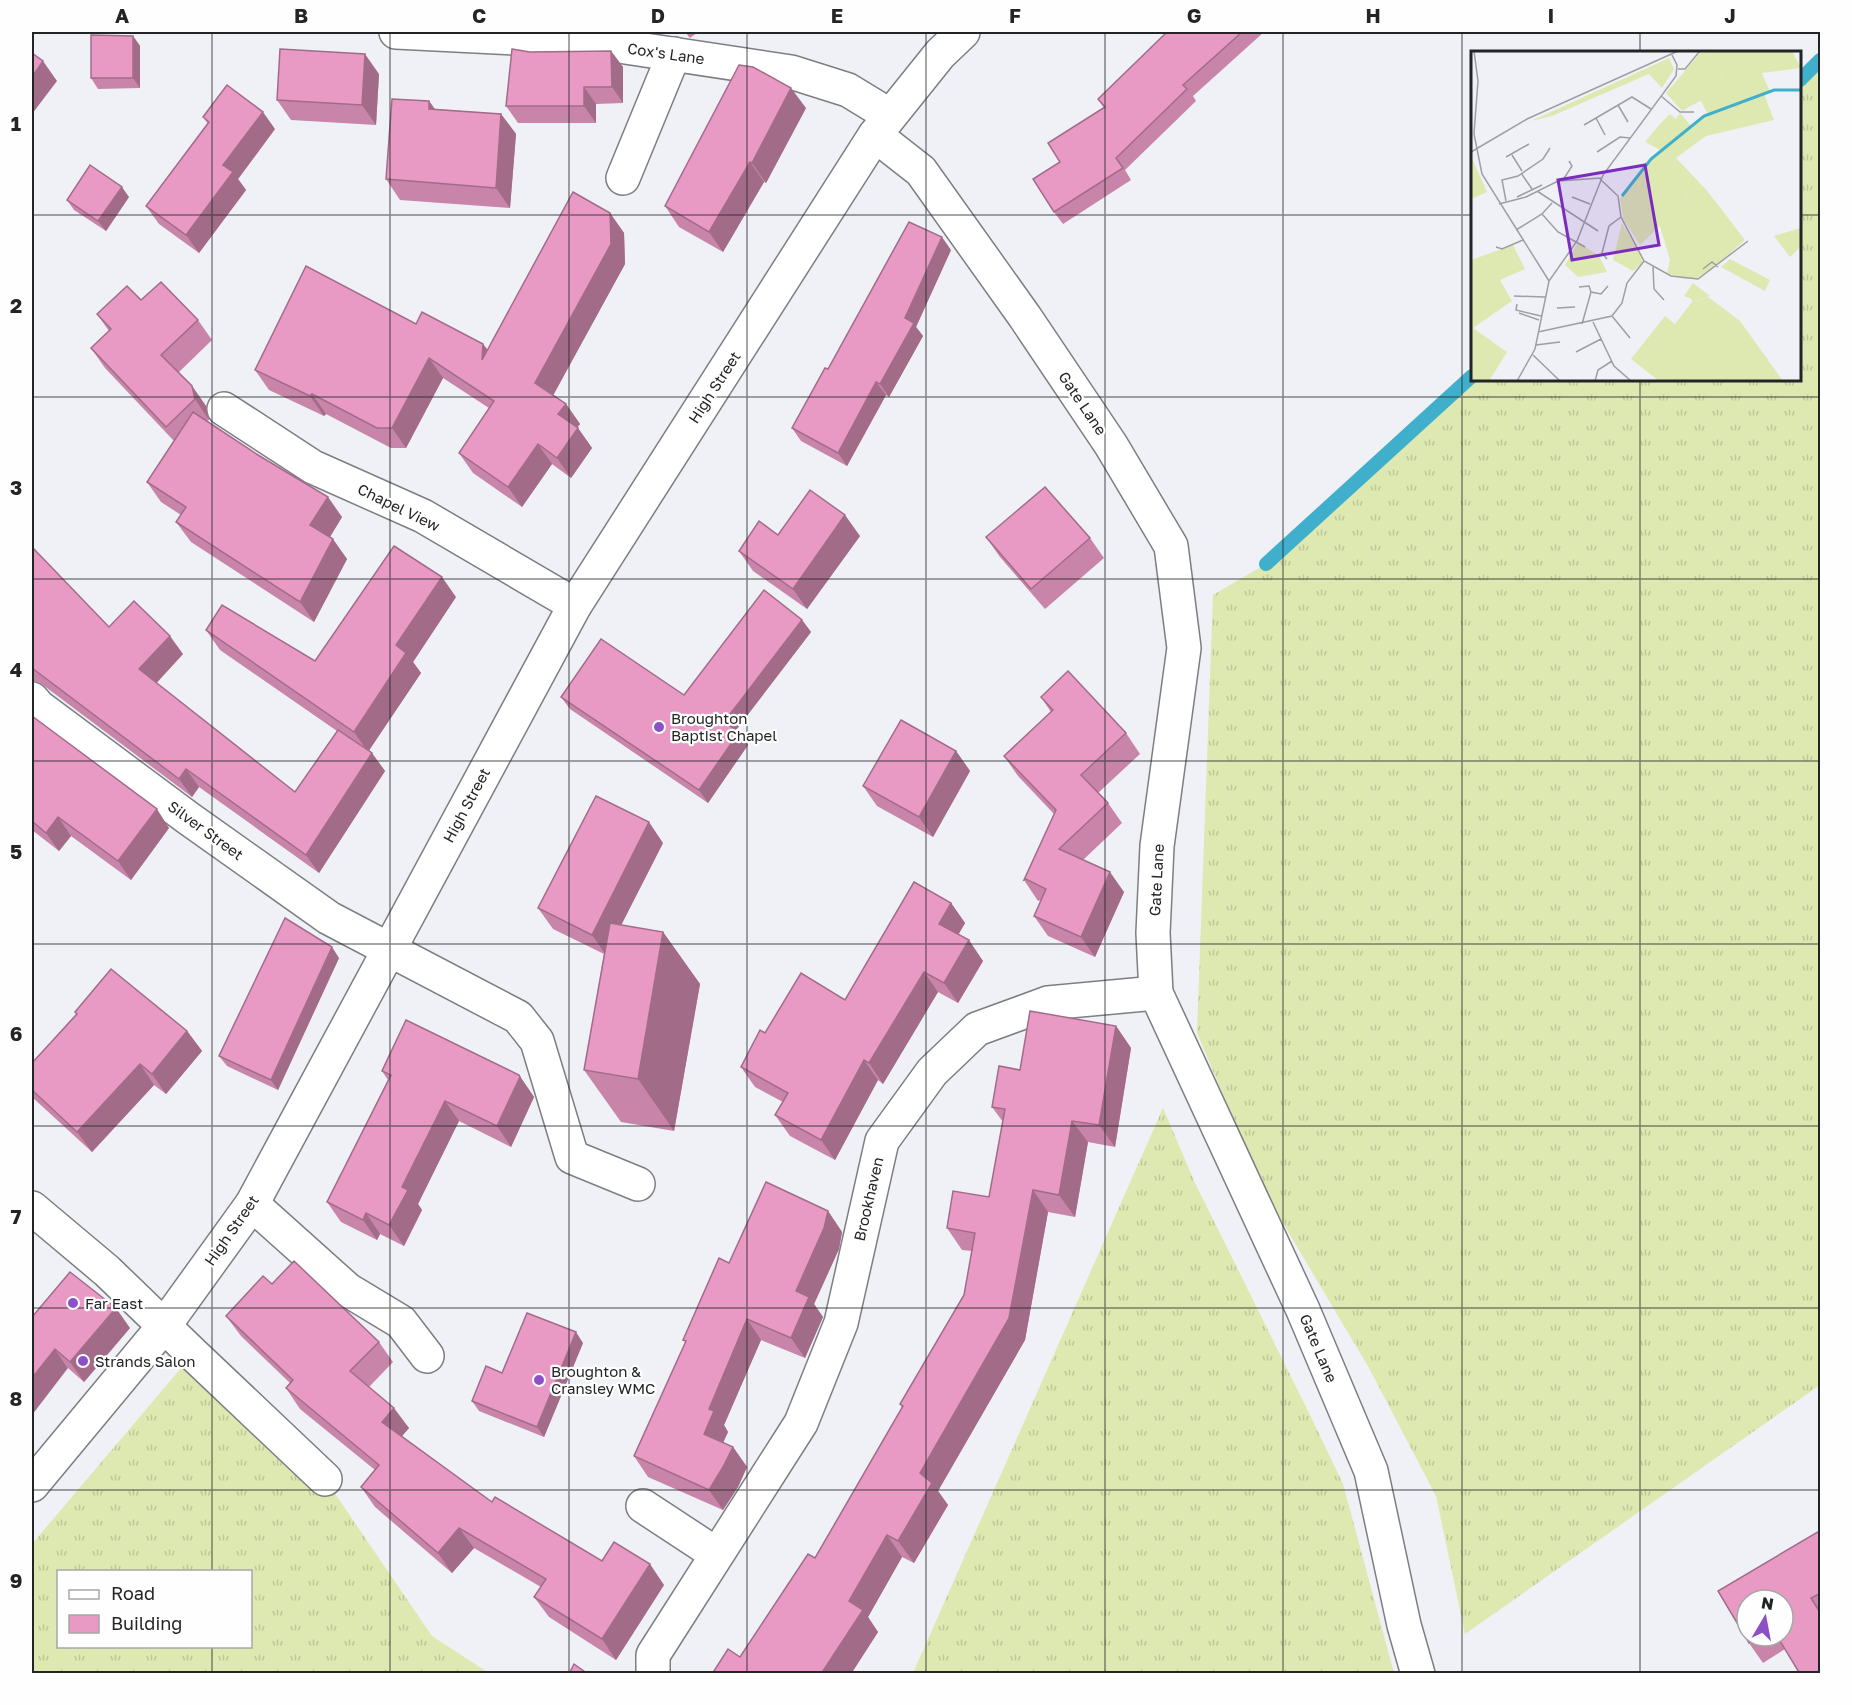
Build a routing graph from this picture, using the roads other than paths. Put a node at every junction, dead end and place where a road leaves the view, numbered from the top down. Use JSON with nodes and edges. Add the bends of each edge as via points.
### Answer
{"nodes":[{"id":1,"x":396,"y":32,"type":"edge"},
{"id":2,"x":963,"y":32,"type":"edge"},
{"id":3,"x":674,"y":54,"type":"junction"},
{"id":4,"x":882,"y":125,"type":"junction"},
{"id":5,"x":623,"y":178,"type":"dead end"},
{"id":6,"x":224,"y":409,"type":"dead end"},
{"id":7,"x":575,"y":605,"type":"junction"},
{"id":8,"x":32,"y":699,"type":"edge"},
{"id":9,"x":389,"y":948,"type":"junction"},
{"id":10,"x":1156,"y":993,"type":"junction"},
{"id":11,"x":638,"y":1184,"type":"dead end"},
{"id":12,"x":252,"y":1204,"type":"junction"},
{"id":13,"x":32,"y":1208,"type":"edge"},
{"id":14,"x":164,"y":1326,"type":"junction"},
{"id":15,"x":427,"y":1356,"type":"dead end"},
{"id":16,"x":325,"y":1479,"type":"dead end"},
{"id":17,"x":32,"y":1485,"type":"edge"},
{"id":18,"x":643,"y":1506,"type":"dead end"},
{"id":19,"x":716,"y":1554,"type":"junction"},
{"id":20,"x":653,"y":1664,"type":"edge"},
{"id":21,"x":1418,"y":1674,"type":"edge"}],
"edges":[{"from":1,"to":3,"type":"street","name":"Cox's Lane","via":[[592,42]]},
{"from":2,"to":4,"type":"street","name":"High Street"},
{"from":3,"to":4,"type":"street","name":"Cox's Lane","via":[[791,72],[848,90]]},
{"from":3,"to":5,"type":"street"},
{"from":4,"to":7,"type":"street","name":"High Street"},
{"from":4,"to":10,"type":"street","name":"Gate Lane","via":[[921,171],[1025,317],[1104,435],[1170,546],[1184,648],[1157,846],[1153,933]]},
{"from":6,"to":7,"type":"street","name":"Chapel View","via":[[313,467],[423,516]]},
{"from":7,"to":9,"type":"street","name":"High Street"},
{"from":8,"to":9,"type":"street","name":"Silver Street","via":[[188,818],[329,918]]},
{"from":9,"to":11,"type":"street","name":"Silver Street","via":[[518,1017],[537,1041],[572,1157]]},
{"from":9,"to":12,"type":"street","name":"High Street"},
{"from":10,"to":19,"type":"street","name":"Brookhaven","via":[[1048,1003],[977,1029],[932,1072],[882,1141],[841,1323],[801,1422]]},
{"from":10,"to":21,"type":"street","name":"Gate Lane","via":[[1303,1310],[1371,1471]]},
{"from":12,"to":14,"type":"street","name":"High Street"},
{"from":12,"to":15,"type":"street","via":[[348,1290],[401,1322]]},
{"from":13,"to":14,"type":"street","via":[[108,1270]]},
{"from":14,"to":16,"type":"street"},
{"from":14,"to":17,"type":"street","name":"High Street"},
{"from":18,"to":19,"type":"street"},
{"from":19,"to":20,"type":"street","name":"Brookhaven"}]}
